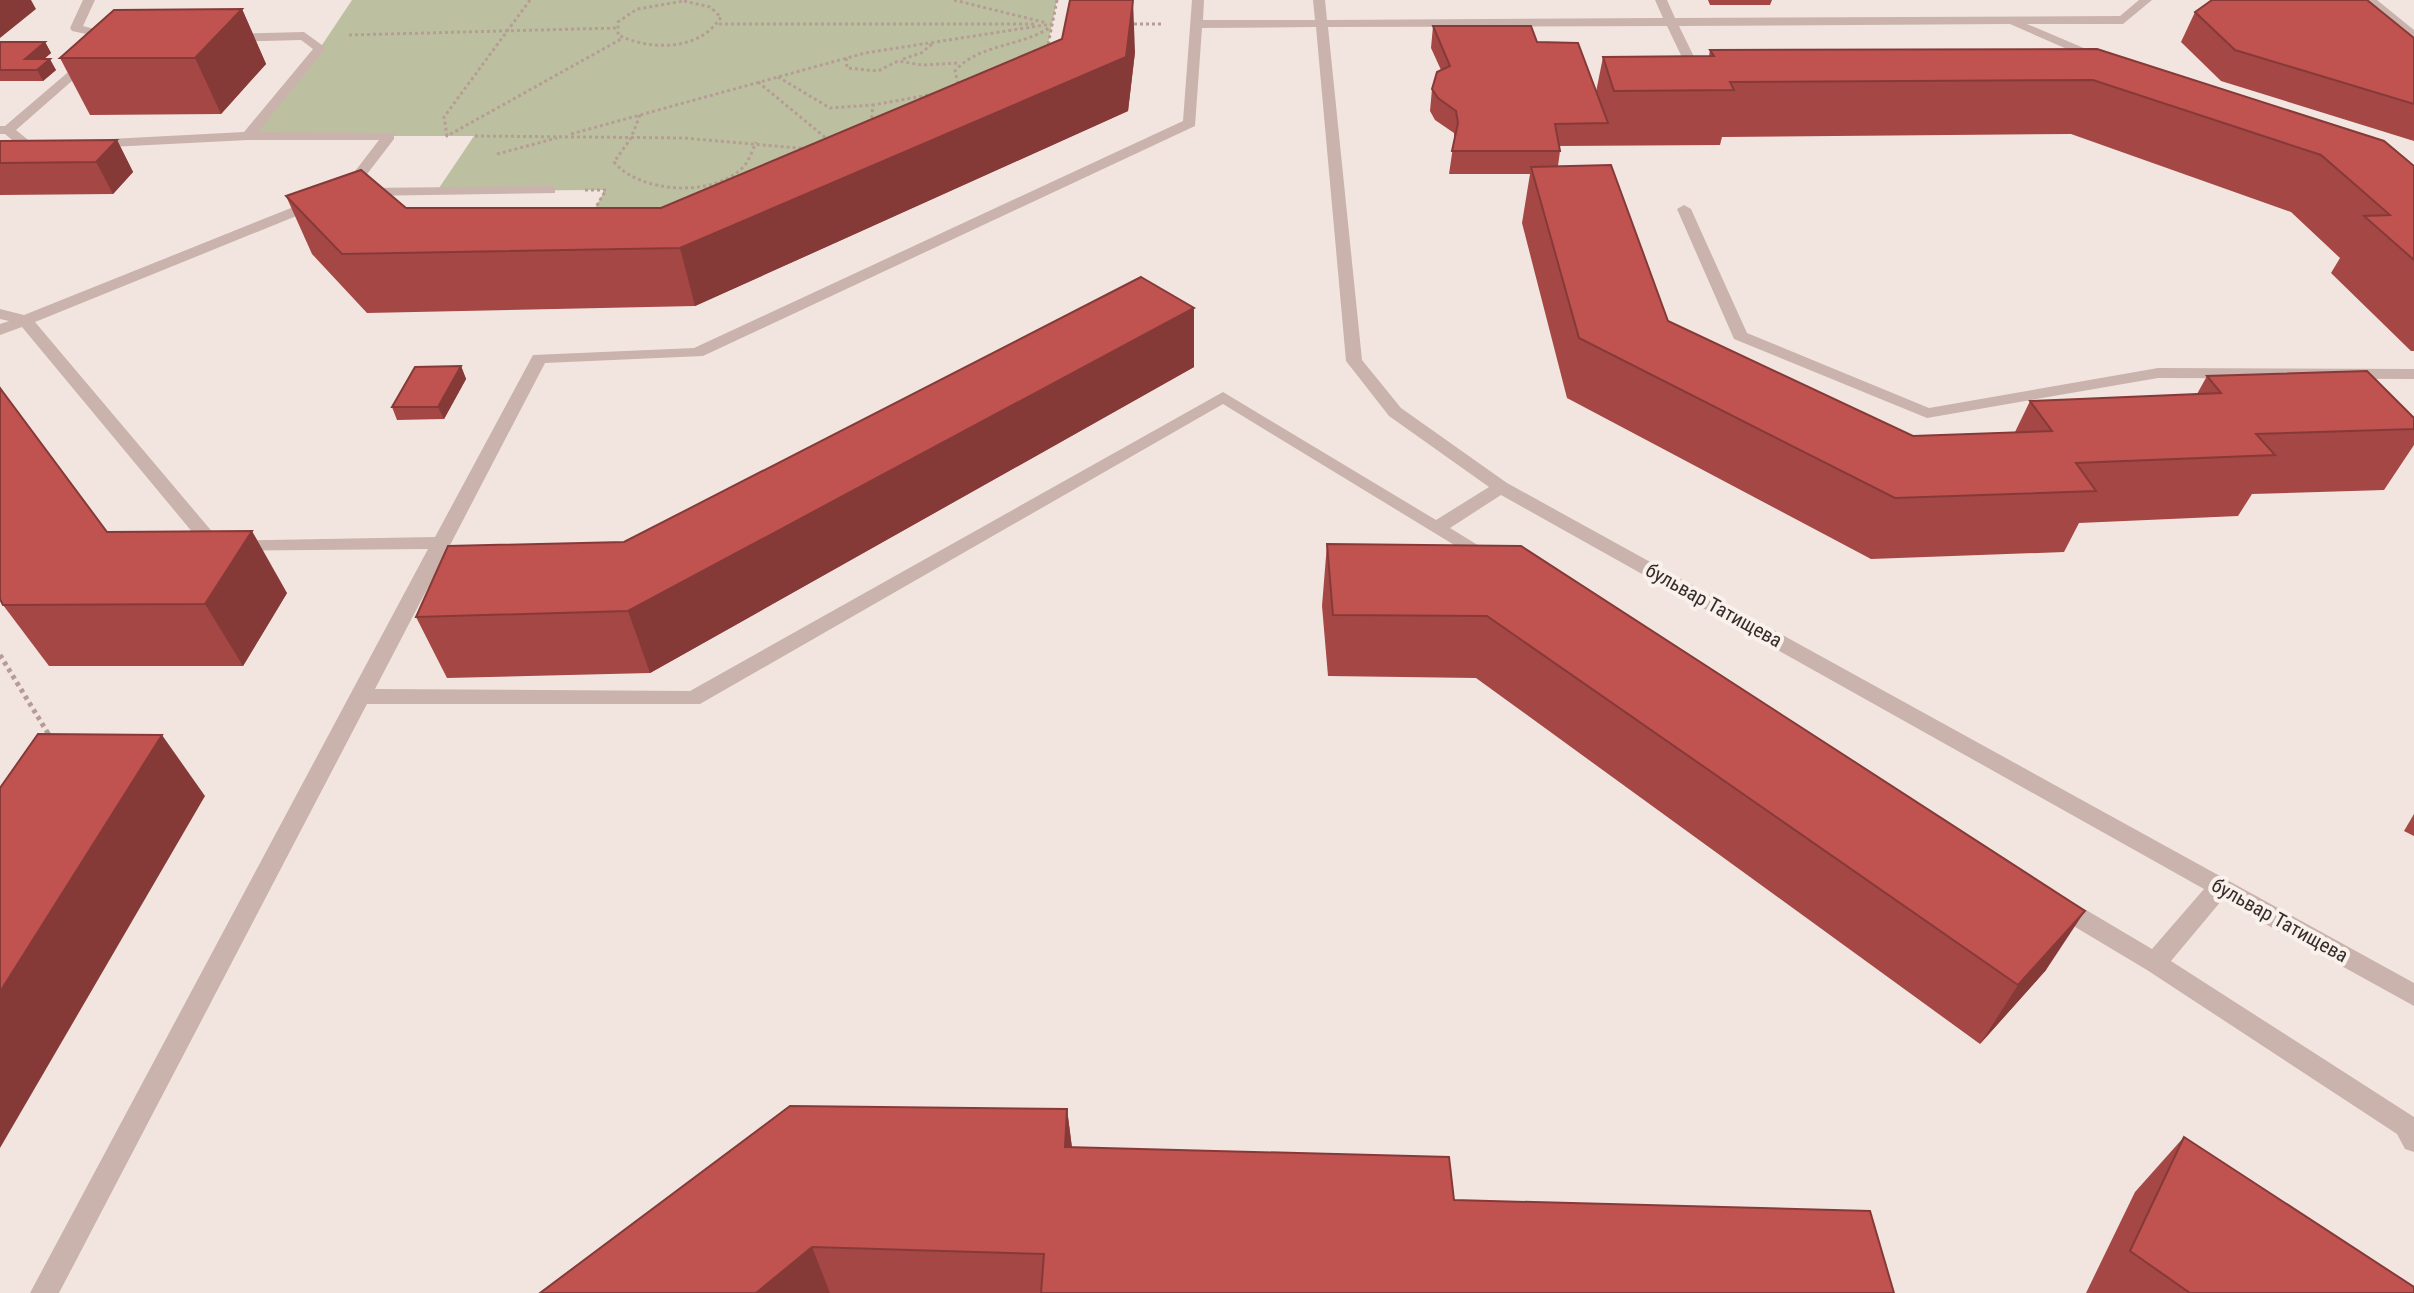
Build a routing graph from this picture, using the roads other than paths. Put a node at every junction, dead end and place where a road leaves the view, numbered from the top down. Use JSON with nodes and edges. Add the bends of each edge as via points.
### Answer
{"nodes":[{"id":1,"x":89,"y":0,"type":"edge"},
{"id":2,"x":1198,"y":0,"type":"edge"},
{"id":3,"x":1319,"y":0,"type":"edge"},
{"id":4,"x":1661,"y":0,"type":"edge"},
{"id":5,"x":2146,"y":0,"type":"edge"},
{"id":6,"x":2370,"y":0,"type":"edge"},
{"id":7,"x":2005,"y":20,"type":"junction"},
{"id":8,"x":1671,"y":22,"type":"junction"},
{"id":9,"x":1322,"y":23,"type":"junction"},
{"id":10,"x":1198,"y":24,"type":"junction"},
{"id":11,"x":2414,"y":36,"type":"edge"},
{"id":12,"x":213,"y":38,"type":"edge"},
{"id":13,"x":2076,"y":63,"type":"edge"},
{"id":14,"x":1724,"y":67,"type":"edge"},
{"id":15,"x":4,"y":130,"type":"edge"},
{"id":16,"x":248,"y":136,"type":"junction"},
{"id":17,"x":77,"y":145,"type":"edge"},
{"id":18,"x":61,"y":146,"type":"edge"},
{"id":19,"x":550,"y":190,"type":"road end"},
{"id":20,"x":346,"y":192,"type":"junction"},
{"id":21,"x":1684,"y":209,"type":"dead end"},
{"id":22,"x":0,"y":314,"type":"edge"},
{"id":23,"x":25,"y":320,"type":"junction"},
{"id":24,"x":0,"y":330,"type":"edge"},
{"id":25,"x":2414,"y":374,"type":"edge"},
{"id":26,"x":1501,"y":487,"type":"junction"},
{"id":27,"x":1436,"y":528,"type":"junction"},
{"id":28,"x":439,"y":543,"type":"junction"},
{"id":29,"x":1504,"y":569,"type":"edge"},
{"id":30,"x":359,"y":696,"type":"junction"},
{"id":31,"x":2220,"y":886,"type":"junction"},
{"id":32,"x":2046,"y":898,"type":"edge"},
{"id":33,"x":2155,"y":963,"type":"junction"},
{"id":34,"x":2414,"y":995,"type":"edge"},
{"id":35,"x":2414,"y":1140,"type":"edge"},
{"id":36,"x":44,"y":1293,"type":"edge"}],
"edges":[{"from":1,"to":15,"type":"street","via":[[76,28],[122,40],[84,63]]},
{"from":2,"to":10,"type":"street"},
{"from":3,"to":9,"type":"street","name":"бульвар Татищева"},
{"from":4,"to":8,"type":"street"},
{"from":5,"to":7,"type":"street","via":[[2123,20]]},
{"from":6,"to":11,"type":"street"},
{"from":7,"to":8,"type":"street"},
{"from":7,"to":13,"type":"street","via":[[2108,63]]},
{"from":8,"to":9,"type":"street"},
{"from":8,"to":14,"type":"street","via":[[1692,67]]},
{"from":9,"to":10,"type":"street"},
{"from":9,"to":26,"type":"street","name":"бульвар Татищева","via":[[1354,361],[1395,412]]},
{"from":10,"to":28,"type":"street","via":[[1190,123],[697,353],[539,358]]},
{"from":12,"to":16,"type":"street","via":[[304,36],[320,48]]},
{"from":15,"to":18,"type":"street","via":[[30,148]]},
{"from":16,"to":17,"type":"street"},
{"from":16,"to":20,"type":"street","via":[[389,136]]},
{"from":19,"to":20,"type":"street"},
{"from":20,"to":23,"type":"street"},
{"from":21,"to":25,"type":"street","via":[[1740,336],[1927,413],[2158,373]]},
{"from":22,"to":23,"type":"street"},
{"from":23,"to":24,"type":"street"},
{"from":23,"to":28,"type":"street","via":[[215,547]]},
{"from":26,"to":27,"type":"street"},
{"from":26,"to":31,"type":"street","name":"бульвар Татищева"},
{"from":27,"to":29,"type":"street"},
{"from":27,"to":30,"type":"street","via":[[1223,397],[693,699]]},
{"from":28,"to":30,"type":"street"},
{"from":30,"to":36,"type":"street"},
{"from":31,"to":33,"type":"street"},
{"from":31,"to":34,"type":"street","name":"бульвар Татищева"},
{"from":32,"to":33,"type":"street"},
{"from":33,"to":35,"type":"street","via":[[2406,1126]]}]}
